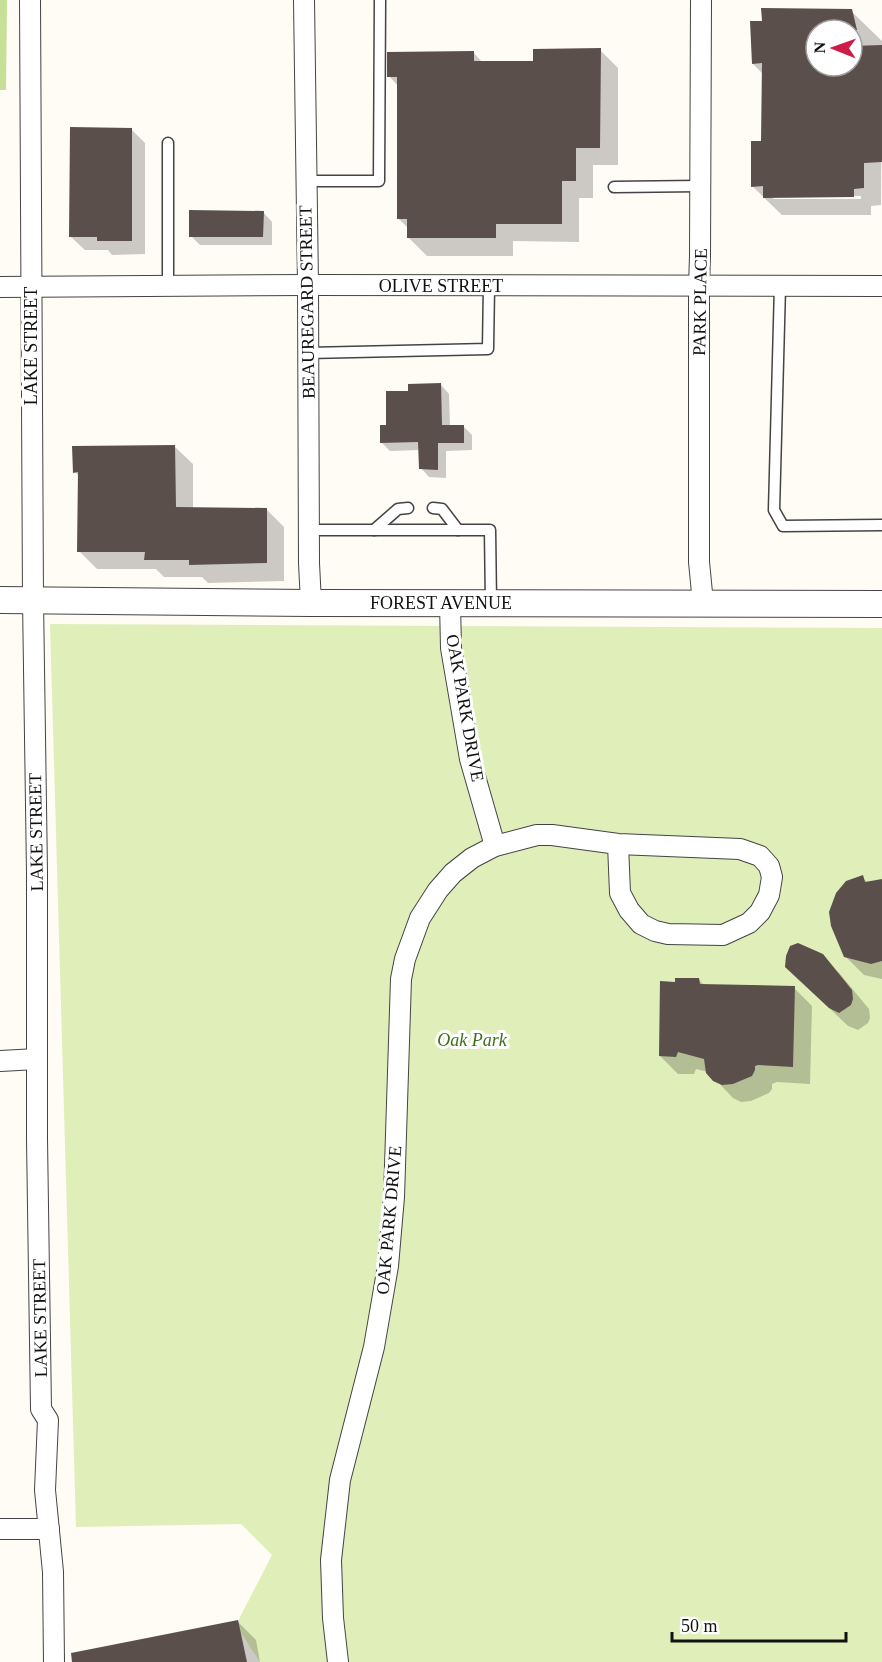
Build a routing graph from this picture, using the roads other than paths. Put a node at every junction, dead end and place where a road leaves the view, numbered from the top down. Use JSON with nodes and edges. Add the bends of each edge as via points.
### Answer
{"nodes":[{"id":1,"x":30,"y":0,"type":"edge"},
{"id":2,"x":304,"y":0,"type":"edge"},
{"id":3,"x":380,"y":0,"type":"edge"},
{"id":4,"x":701,"y":0,"type":"edge"},
{"id":5,"x":168,"y":143,"type":"dead end"},
{"id":6,"x":306,"y":181,"type":"junction"},
{"id":7,"x":700,"y":186,"type":"junction"},
{"id":8,"x":614,"y":187,"type":"dead end"},
{"id":9,"x":308,"y":285,"type":"junction"},
{"id":10,"x":168,"y":286,"type":"junction"},
{"id":11,"x":489,"y":286,"type":"junction"},
{"id":12,"x":699,"y":286,"type":"junction"},
{"id":13,"x":780,"y":286,"type":"junction"},
{"id":14,"x":882,"y":286,"type":"edge"},
{"id":15,"x":0,"y":287,"type":"edge"},
{"id":16,"x":31,"y":287,"type":"junction"},
{"id":17,"x":308,"y":353,"type":"junction"},
{"id":18,"x":408,"y":508,"type":"dead end"},
{"id":19,"x":433,"y":508,"type":"dead end"},
{"id":20,"x":882,"y":525,"type":"edge"},
{"id":21,"x":308,"y":530,"type":"junction"},
{"id":22,"x":374,"y":530,"type":"junction"},
{"id":23,"x":458,"y":530,"type":"junction"},
{"id":24,"x":0,"y":600,"type":"edge"},
{"id":25,"x":33,"y":600,"type":"junction"},
{"id":26,"x":310,"y":603,"type":"junction"},
{"id":27,"x":450,"y":603,"type":"junction"},
{"id":28,"x":703,"y":603,"type":"junction"},
{"id":29,"x":491,"y":604,"type":"junction"},
{"id":30,"x":882,"y":604,"type":"edge"},
{"id":31,"x":618,"y":844,"type":"junction"},
{"id":32,"x":495,"y":846,"type":"junction"},
{"id":33,"x":37,"y":1059,"type":"junction"},
{"id":34,"x":0,"y":1061,"type":"edge"},
{"id":35,"x":0,"y":1529,"type":"edge"},
{"id":36,"x":49,"y":1529,"type":"junction"},
{"id":37,"x":54,"y":1662,"type":"edge"},
{"id":38,"x":338,"y":1662,"type":"edge"}],
"edges":[{"from":1,"to":16,"type":"street","name":"LAKE STREET"},
{"from":2,"to":6,"type":"street","name":"BEAUREGARD STREET"},
{"from":3,"to":6,"type":"lane","via":[[379,181]]},
{"from":4,"to":7,"type":"street","name":"PARK PLACE"},
{"from":5,"to":10,"type":"lane"},
{"from":6,"to":9,"type":"street","name":"BEAUREGARD STREET"},
{"from":7,"to":8,"type":"lane"},
{"from":7,"to":12,"type":"street","name":"PARK PLACE"},
{"from":9,"to":10,"type":"street","name":"OLIVE STREET"},
{"from":9,"to":11,"type":"street","name":"OLIVE STREET"},
{"from":9,"to":17,"type":"street","name":"BEAUREGARD STREET"},
{"from":10,"to":16,"type":"street","name":"OLIVE STREET"},
{"from":11,"to":12,"type":"street","name":"OLIVE STREET"},
{"from":11,"to":17,"type":"lane","via":[[488,349]]},
{"from":12,"to":13,"type":"street","name":"OLIVE STREET"},
{"from":12,"to":28,"type":"street","name":"PARK PLACE","via":[[699,562]]},
{"from":13,"to":14,"type":"street","name":"OLIVE STREET"},
{"from":13,"to":20,"type":"lane","via":[[774,510],[783,526]]},
{"from":15,"to":16,"type":"street","name":"OLIVE STREET"},
{"from":16,"to":25,"type":"street","name":"LAKE STREET"},
{"from":17,"to":21,"type":"street","name":"BEAUREGARD STREET"},
{"from":18,"to":22,"type":"lane","via":[[398,508]]},
{"from":19,"to":23,"type":"lane","via":[[442,509]]},
{"from":21,"to":22,"type":"lane"},
{"from":21,"to":26,"type":"street","name":"BEAUREGARD STREET"},
{"from":22,"to":23,"type":"lane"},
{"from":23,"to":29,"type":"lane","via":[[490,530]]},
{"from":24,"to":25,"type":"street","name":"FOREST AVENUE"},
{"from":25,"to":26,"type":"street","name":"FOREST AVENUE"},
{"from":25,"to":33,"type":"street","name":"LAKE STREET"},
{"from":26,"to":27,"type":"street","name":"FOREST AVENUE"},
{"from":27,"to":29,"type":"street","name":"FOREST AVENUE"},
{"from":27,"to":32,"type":"street","name":"OAK PARK DRIVE","via":[[452,648],[470,759]]},
{"from":28,"to":29,"type":"street","name":"FOREST AVENUE"},
{"from":28,"to":30,"type":"street","name":"FOREST AVENUE"},
{"from":31,"to":31,"type":"street","name":"OAK PARK DRIVE","via":[[620,893],[641,924],[655,931],[723,934],[748,923],[769,895],[769,866],[760,856],[740,849]]},
{"from":31,"to":32,"type":"street","name":"OAK PARK DRIVE","via":[[537,835]]},
{"from":32,"to":38,"type":"street","name":"OAK PARK DRIVE","via":[[472,858],[438,890],[420,918],[403,969],[388,1266],[374,1347],[340,1480],[331,1560]]},
{"from":33,"to":34,"type":"street"},
{"from":33,"to":36,"type":"street","name":"LAKE STREET","via":[[41,1409],[48,1420],[45,1490]]},
{"from":35,"to":36,"type":"street"},
{"from":36,"to":37,"type":"street","name":"LAKE STREET"}]}
